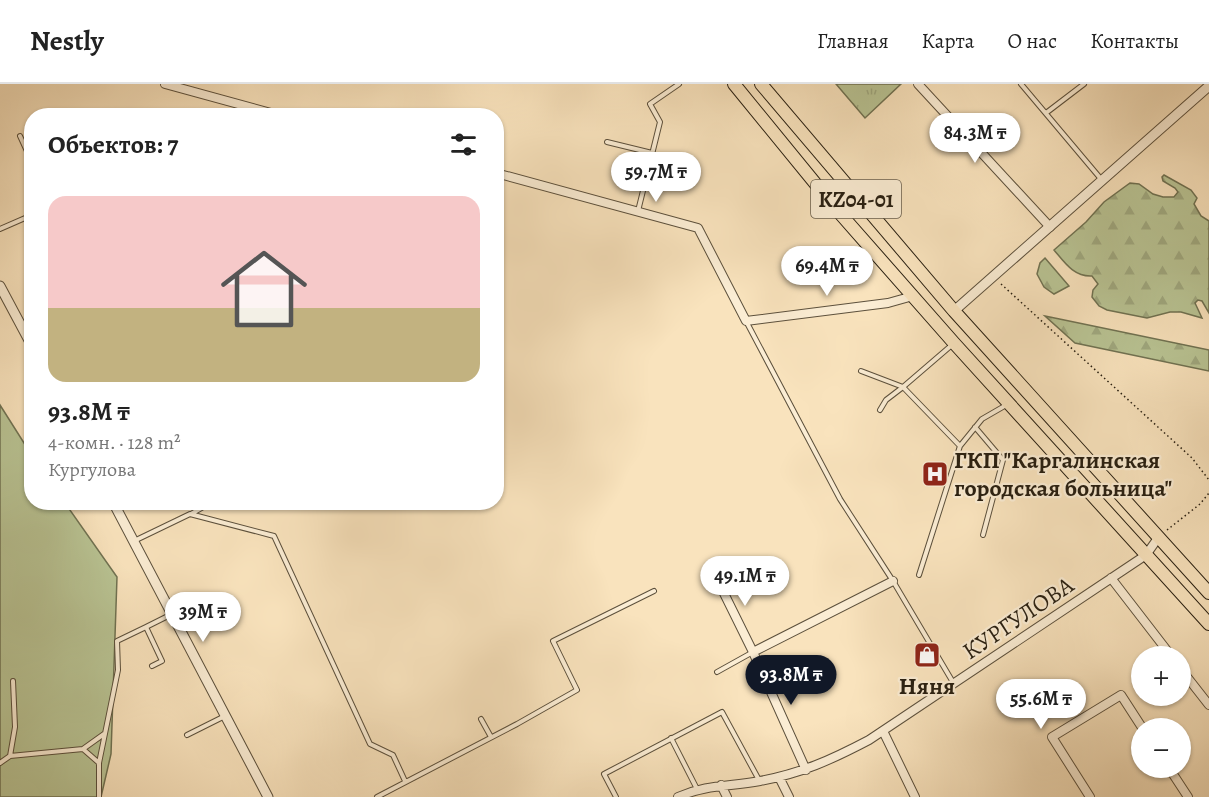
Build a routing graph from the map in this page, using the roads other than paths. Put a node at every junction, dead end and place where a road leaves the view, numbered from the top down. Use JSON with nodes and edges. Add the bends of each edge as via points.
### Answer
{"nodes":[{"id":1,"x":165,"y":84,"type":"edge"},
{"id":2,"x":679,"y":84,"type":"edge"},
{"id":3,"x":734,"y":84,"type":"edge"},
{"id":4,"x":761,"y":84,"type":"edge"},
{"id":5,"x":918,"y":84,"type":"edge"},
{"id":6,"x":1021,"y":84,"type":"edge"},
{"id":7,"x":1084,"y":84,"type":"edge"},
{"id":8,"x":1209,"y":86,"type":"edge"},
{"id":9,"x":253,"y":108,"type":"edge"},
{"id":10,"x":1046,"y":113,"type":"junction"},
{"id":11,"x":20,"y":136,"type":"dead end"},
{"id":12,"x":607,"y":142,"type":"dead end"},
{"id":13,"x":24,"y":145,"type":"edge"},
{"id":14,"x":652,"y":153,"type":"junction"},
{"id":15,"x":504,"y":175,"type":"edge"},
{"id":16,"x":1101,"y":179,"type":"junction"},
{"id":17,"x":855,"y":197,"type":"junction"},
{"id":18,"x":837,"y":210,"type":"junction"},
{"id":19,"x":638,"y":211,"type":"junction"},
{"id":20,"x":24,"y":218,"type":"edge"},
{"id":21,"x":1050,"y":227,"type":"junction"},
{"id":22,"x":0,"y":229,"type":"edge"},
{"id":23,"x":0,"y":286,"type":"edge"},
{"id":24,"x":913,"y":296,"type":"junction"},
{"id":25,"x":954,"y":311,"type":"junction"},
{"id":26,"x":746,"y":321,"type":"junction"},
{"id":27,"x":938,"y":325,"type":"junction"},
{"id":28,"x":24,"y":331,"type":"edge"},
{"id":29,"x":954,"y":343,"type":"junction"},
{"id":30,"x":861,"y":370,"type":"dead end"},
{"id":31,"x":903,"y":387,"type":"junction"},
{"id":32,"x":1008,"y":404,"type":"junction"},
{"id":33,"x":880,"y":410,"type":"dead end"},
{"id":34,"x":975,"y":427,"type":"junction"},
{"id":35,"x":960,"y":446,"type":"junction"},
{"id":36,"x":117,"y":510,"type":"edge"},
{"id":37,"x":198,"y":510,"type":"edge"},
{"id":38,"x":190,"y":514,"type":"junction"},
{"id":39,"x":983,"y":535,"type":"dead end"},
{"id":40,"x":1158,"y":538,"type":"junction"},
{"id":41,"x":134,"y":541,"type":"junction"},
{"id":42,"x":1146,"y":555,"type":"junction"},
{"id":43,"x":714,"y":573,"type":"dead end"},
{"id":44,"x":919,"y":575,"type":"dead end"},
{"id":45,"x":1111,"y":578,"type":"junction"},
{"id":46,"x":893,"y":581,"type":"junction"},
{"id":47,"x":654,"y":591,"type":"dead end"},
{"id":48,"x":1209,"y":593,"type":"edge"},
{"id":49,"x":172,"y":614,"type":"junction"},
{"id":50,"x":1209,"y":624,"type":"edge"},
{"id":51,"x":146,"y":627,"type":"junction"},
{"id":52,"x":1164,"y":646,"type":"edge"},
{"id":53,"x":753,"y":652,"type":"junction"},
{"id":54,"x":152,"y":666,"type":"dead end"},
{"id":55,"x":717,"y":672,"type":"dead end"},
{"id":56,"x":13,"y":681,"type":"dead end"},
{"id":57,"x":1191,"y":682,"type":"edge"},
{"id":58,"x":954,"y":685,"type":"junction"},
{"id":59,"x":1209,"y":705,"type":"edge"},
{"id":60,"x":225,"y":716,"type":"junction"},
{"id":61,"x":1136,"y":718,"type":"edge"},
{"id":62,"x":481,"y":719,"type":"dead end"},
{"id":63,"x":883,"y":732,"type":"junction"},
{"id":64,"x":104,"y":734,"type":"junction"},
{"id":65,"x":187,"y":735,"type":"dead end"},
{"id":66,"x":491,"y":737,"type":"junction"},
{"id":67,"x":671,"y":738,"type":"junction"},
{"id":68,"x":82,"y":749,"type":"junction"},
{"id":69,"x":10,"y":756,"type":"junction"},
{"id":70,"x":0,"y":763,"type":"edge"},
{"id":71,"x":99,"y":763,"type":"junction"},
{"id":72,"x":806,"y":770,"type":"junction"},
{"id":73,"x":779,"y":777,"type":"junction"},
{"id":74,"x":1176,"y":778,"type":"edge"},
{"id":75,"x":759,"y":781,"type":"junction"},
{"id":76,"x":405,"y":782,"type":"junction"},
{"id":77,"x":721,"y":785,"type":"junction"},
{"id":78,"x":697,"y":789,"type":"junction"},
{"id":79,"x":99,"y":797,"type":"edge"},
{"id":80,"x":268,"y":797,"type":"edge"},
{"id":81,"x":377,"y":797,"type":"edge"},
{"id":82,"x":616,"y":797,"type":"edge"},
{"id":83,"x":678,"y":797,"type":"edge"},
{"id":84,"x":727,"y":797,"type":"edge"},
{"id":85,"x":789,"y":797,"type":"edge"},
{"id":86,"x":915,"y":797,"type":"edge"},
{"id":87,"x":1090,"y":797,"type":"edge"},
{"id":88,"x":1188,"y":797,"type":"edge"}],
"edges":[{"from":1,"to":9,"type":"street"},
{"from":2,"to":14,"type":"lane","via":[[650,104],[660,122]]},
{"from":3,"to":18,"type":"main road","number":"KZ04-01"},
{"from":4,"to":17,"type":"main road","number":"KZ04-01"},
{"from":5,"to":21,"type":"street"},
{"from":6,"to":10,"type":"lane"},
{"from":7,"to":10,"type":"lane"},
{"from":8,"to":16,"type":"street"},
{"from":10,"to":16,"type":"lane"},
{"from":11,"to":13,"type":"lane"},
{"from":12,"to":14,"type":"lane"},
{"from":14,"to":19,"type":"lane"},
{"from":15,"to":19,"type":"street"},
{"from":16,"to":21,"type":"street"},
{"from":17,"to":18,"type":"main road"},
{"from":17,"to":25,"type":"main road","number":"KZ04-01"},
{"from":18,"to":24,"type":"main road","number":"KZ04-01"},
{"from":19,"to":26,"type":"street","via":[[698,228]]},
{"from":20,"to":22,"type":"lane"},
{"from":21,"to":25,"type":"street"},
{"from":23,"to":28,"type":"street"},
{"from":24,"to":26,"type":"street","via":[[888,303]]},
{"from":24,"to":27,"type":"main road","number":"KZ04-01"},
{"from":25,"to":27,"type":"main road"},
{"from":25,"to":40,"type":"main road","number":"KZ04-01"},
{"from":26,"to":46,"type":"lane","via":[[840,499]]},
{"from":27,"to":29,"type":"main road","number":"KZ04-01"},
{"from":29,"to":31,"type":"lane"},
{"from":29,"to":32,"type":"main road","number":"KZ04-01"},
{"from":30,"to":31,"type":"lane"},
{"from":31,"to":33,"type":"lane"},
{"from":31,"to":35,"type":"lane"},
{"from":32,"to":34,"type":"lane","via":[[982,418]]},
{"from":32,"to":42,"type":"main road","number":"KZ04-01"},
{"from":34,"to":35,"type":"lane"},
{"from":34,"to":39,"type":"lane","via":[[1003,460]]},
{"from":35,"to":44,"type":"lane"},
{"from":36,"to":41,"type":"street"},
{"from":37,"to":38,"type":"lane"},
{"from":38,"to":41,"type":"lane"},
{"from":38,"to":76,"type":"lane","via":[[274,536],[370,744],[393,755]]},
{"from":40,"to":42,"type":"street"},
{"from":40,"to":48,"type":"main road","number":"KZ04-01"},
{"from":41,"to":49,"type":"street"},
{"from":42,"to":45,"type":"street","name":"КУРГУЛОВА"},
{"from":42,"to":50,"type":"main road","number":"KZ04-01"},
{"from":43,"to":53,"type":"street"},
{"from":45,"to":52,"type":"street"},
{"from":45,"to":58,"type":"street","name":"КУРГУЛОВА"},
{"from":46,"to":53,"type":"street"},
{"from":46,"to":58,"type":"lane"},
{"from":47,"to":66,"type":"lane","via":[[553,641],[577,690]]},
{"from":49,"to":51,"type":"lane"},
{"from":49,"to":60,"type":"street"},
{"from":51,"to":54,"type":"lane","via":[[162,661]]},
{"from":51,"to":64,"type":"lane","via":[[117,641],[118,670]]},
{"from":53,"to":55,"type":"lane"},
{"from":53,"to":72,"type":"street"},
{"from":56,"to":69,"type":"lane","via":[[15,727]]},
{"from":57,"to":59,"type":"street"},
{"from":58,"to":63,"type":"street","name":"КУРГУЛОВА"},
{"from":60,"to":65,"type":"lane"},
{"from":60,"to":80,"type":"street"},
{"from":61,"to":87,"type":"street","via":[[1120,695],[1052,737]]},
{"from":62,"to":66,"type":"lane"},
{"from":63,"to":72,"type":"street","name":"КУРГУЛОВА"},
{"from":63,"to":86,"type":"street"},
{"from":64,"to":68,"type":"lane"},
{"from":64,"to":71,"type":"lane"},
{"from":66,"to":76,"type":"lane"},
{"from":67,"to":75,"type":"lane","via":[[722,712]]},
{"from":67,"to":78,"type":"lane"},
{"from":67,"to":82,"type":"lane","via":[[604,774]]},
{"from":68,"to":69,"type":"lane"},
{"from":68,"to":71,"type":"lane"},
{"from":69,"to":70,"type":"lane"},
{"from":71,"to":79,"type":"lane"},
{"from":72,"to":73,"type":"street","name":"КУРГУЛОВА"},
{"from":73,"to":75,"type":"street","name":"КУРГУЛОВА"},
{"from":73,"to":85,"type":"street"},
{"from":74,"to":88,"type":"street"},
{"from":75,"to":77,"type":"street","name":"КУРГУЛОВА"},
{"from":76,"to":81,"type":"lane"},
{"from":77,"to":78,"type":"street","name":"КУРГУЛОВА"},
{"from":77,"to":84,"type":"street"},
{"from":78,"to":83,"type":"street","name":"КУРГУЛОВА"}]}
